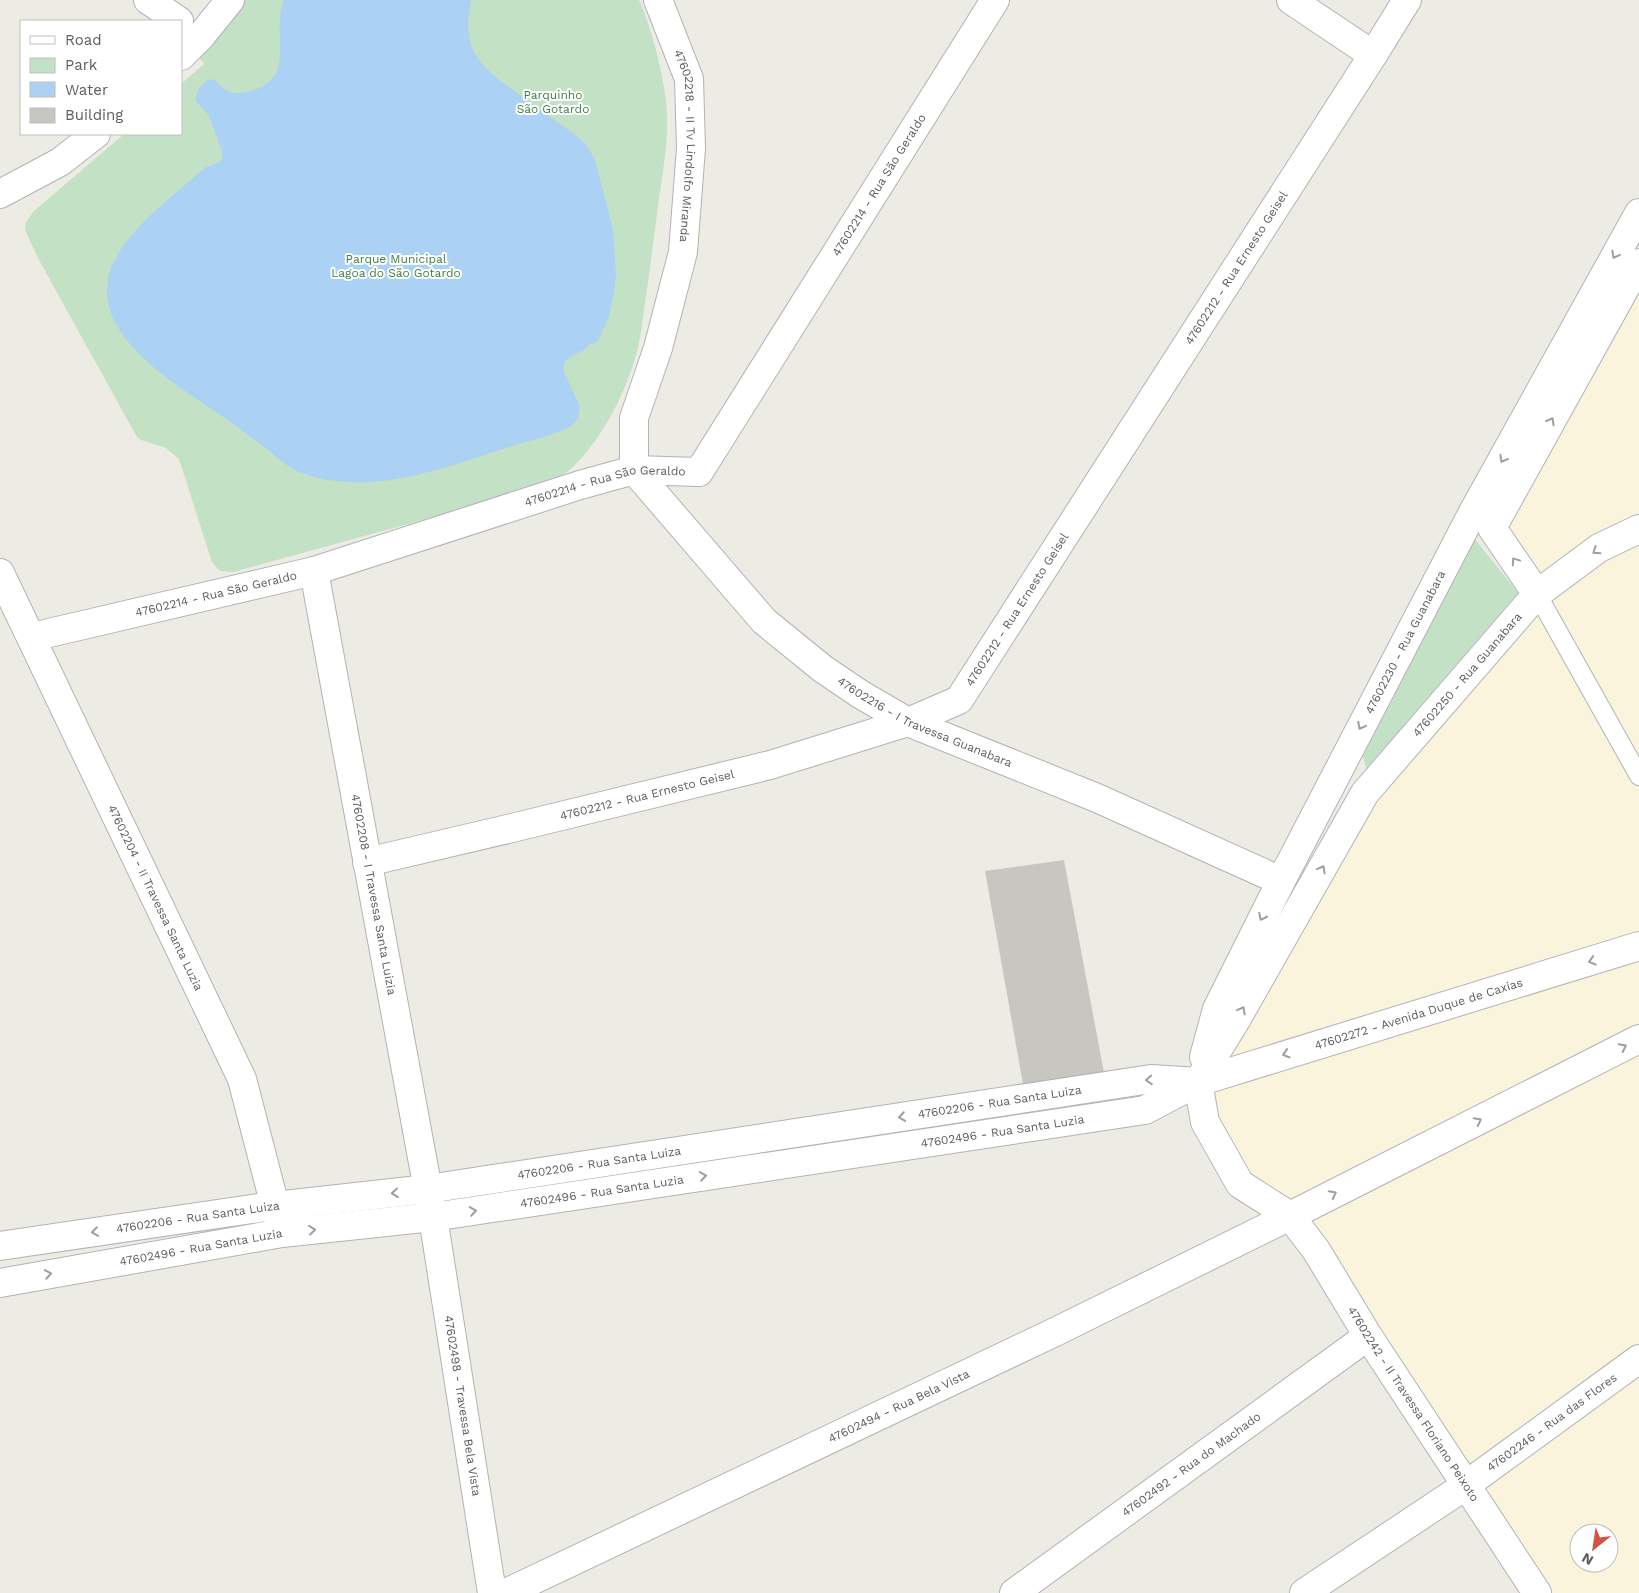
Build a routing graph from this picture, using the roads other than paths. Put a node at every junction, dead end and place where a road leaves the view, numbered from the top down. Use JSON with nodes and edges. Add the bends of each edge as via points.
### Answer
{"nodes":[{"id":1,"x":148,"y":0,"type":"edge"},
{"id":2,"x":230,"y":0,"type":"edge"},
{"id":3,"x":658,"y":0,"type":"edge"},
{"id":4,"x":995,"y":0,"type":"edge"},
{"id":5,"x":1290,"y":0,"type":"edge"},
{"id":6,"x":1407,"y":0,"type":"edge"},
{"id":7,"x":177,"y":20,"type":"edge"},
{"id":8,"x":187,"y":27,"type":"edge"},
{"id":9,"x":182,"y":51,"type":"edge"},
{"id":10,"x":1373,"y":55,"type":"junction"},
{"id":11,"x":95,"y":135,"type":"edge"},
{"id":12,"x":0,"y":194,"type":"edge"},
{"id":13,"x":1639,"y":213,"type":"edge"},
{"id":14,"x":1639,"y":263,"type":"edge"},
{"id":15,"x":634,"y":470,"type":"junction"},
{"id":16,"x":1483,"y":520,"type":"junction"},
{"id":17,"x":1639,"y":528,"type":"edge"},
{"id":18,"x":314,"y":571,"type":"junction"},
{"id":19,"x":0,"y":573,"type":"edge"},
{"id":20,"x":1537,"y":594,"type":"junction"},
{"id":21,"x":32,"y":637,"type":"junction"},
{"id":22,"x":908,"y":722,"type":"junction"},
{"id":23,"x":1639,"y":776,"type":"edge"},
{"id":24,"x":367,"y":862,"type":"junction"},
{"id":25,"x":1281,"y":880,"type":"junction"},
{"id":26,"x":1639,"y":946,"type":"edge"},
{"id":27,"x":1639,"y":1039,"type":"edge"},
{"id":28,"x":1198,"y":1082,"type":"junction"},
{"id":29,"x":428,"y":1189,"type":"junction"},
{"id":30,"x":275,"y":1206,"type":"junction"},
{"id":31,"x":1290,"y":1216,"type":"junction"},
{"id":32,"x":433,"y":1217,"type":"junction"},
{"id":33,"x":282,"y":1233,"type":"junction"},
{"id":34,"x":0,"y":1246,"type":"edge"},
{"id":35,"x":0,"y":1283,"type":"edge"},
{"id":36,"x":1365,"y":1339,"type":"junction"},
{"id":37,"x":1639,"y":1359,"type":"edge"},
{"id":38,"x":1462,"y":1487,"type":"junction"},
{"id":39,"x":492,"y":1593,"type":"edge"},
{"id":40,"x":506,"y":1593,"type":"edge"},
{"id":41,"x":1014,"y":1593,"type":"edge"},
{"id":42,"x":1304,"y":1593,"type":"edge"},
{"id":43,"x":1525,"y":1593,"type":"edge"},
{"id":44,"x":1537,"y":1593,"type":"edge"}],
"edges":[{"from":1,"to":7,"type":"street"},
{"from":2,"to":8,"type":"street"},
{"from":3,"to":15,"type":"street","name":"47602218 - II Tv Lindolfo Miranda","via":[[690,80],[691,148],[683,252],[658,348],[634,418]]},
{"from":4,"to":15,"type":"street","name":"47602214 - Rua São Geraldo","via":[[699,472]]},
{"from":5,"to":10,"type":"street"},
{"from":6,"to":10,"type":"street","name":"47602212 - Rua Ernesto Geisel"},
{"from":8,"to":9,"type":"street"},
{"from":10,"to":22,"type":"street","name":"47602212 - Rua Ernesto Geisel","via":[[959,700]]},
{"from":11,"to":12,"type":"street","via":[[60,162]]},
{"from":13,"to":16,"type":"street","name":"47602230 - Rua Guanabara","one_way":true},
{"from":16,"to":14,"type":"street","one_way":true},
{"from":15,"to":18,"type":"street","name":"47602214 - Rua São Geraldo"},
{"from":15,"to":22,"type":"street","name":"47602216 - I Travessa Guanabara","via":[[764,621],[823,669]]},
{"from":20,"to":16,"type":"street","one_way":true},
{"from":16,"to":25,"type":"street","name":"47602230 - Rua Guanabara","one_way":true},
{"from":17,"to":20,"type":"street","name":"47602250 - Rua Guanabara","one_way":true,"via":[[1599,548]]},
{"from":18,"to":21,"type":"street","name":"47602214 - Rua São Geraldo"},
{"from":18,"to":24,"type":"street","name":"47602208 - I Travessa Santa Luizia"},
{"from":19,"to":21,"type":"street","name":"47602204 - II Travessa Santa Luzia"},
{"from":20,"to":23,"type":"lane"},
{"from":28,"to":20,"type":"street","name":"47602250 - Rua Guanabara","one_way":true,"via":[[1365,793]]},
{"from":21,"to":30,"type":"street","name":"47602204 - II Travessa Santa Luzia","via":[[242,1079]]},
{"from":22,"to":24,"type":"street","name":"47602212 - Rua Ernesto Geisel","via":[[770,765]]},
{"from":22,"to":25,"type":"street","name":"47602216 - I Travessa Guanabara","via":[[1097,798]]},
{"from":24,"to":29,"type":"street","name":"47602208 - I Travessa Santa Luizia"},
{"from":25,"to":28,"type":"street","name":"47602230 - Rua Guanabara","one_way":true,"via":[[1217,1009]]},
{"from":26,"to":28,"type":"street","name":"47602272 - Avenida Duque de Caxias","one_way":true},
{"from":31,"to":27,"type":"street","one_way":true},
{"from":28,"to":29,"type":"street","name":"47602206 - Rua Santa Luiza","one_way":true,"via":[[1151,1079]]},
{"from":28,"to":31,"type":"street","name":"47602242 - II Travessa Floriano Peixoto","via":[[1206,1122],[1240,1184]]},
{"from":32,"to":28,"type":"street","name":"47602496 - Rua Santa Luzia","one_way":true,"via":[[1145,1110]]},
{"from":29,"to":30,"type":"street","name":"47602206 - Rua Santa Luiza","one_way":true},
{"from":29,"to":32,"type":"street","name":"47602208 - I Travessa Santa Luizia"},
{"from":30,"to":33,"type":"street","name":"47602204 - II Travessa Santa Luzia"},
{"from":30,"to":34,"type":"street","name":"47602206 - Rua Santa Luiza","one_way":true},
{"from":31,"to":36,"type":"street","name":"47602242 - II Travessa Floriano Peixoto","via":[[1316,1250]]},
{"from":31,"to":40,"type":"street","name":"47602494 - Rua Bela Vista"},
{"from":33,"to":32,"type":"street","name":"47602496 - Rua Santa Luzia","one_way":true},
{"from":32,"to":39,"type":"street","name":"47602498 - Travessa Bela Vista"},
{"from":35,"to":33,"type":"street","name":"47602496 - Rua Santa Luzia","one_way":true},
{"from":36,"to":38,"type":"street","name":"47602242 - II Travessa Floriano Peixoto"},
{"from":36,"to":41,"type":"street","name":"47602492 - Rua do Machado"},
{"from":37,"to":38,"type":"street","name":"47602246 - Rua das Flores"},
{"from":38,"to":42,"type":"street","name":"47602246 - Rua das Flores"},
{"from":38,"to":43,"type":"street"},
{"from":38,"to":44,"type":"street","name":"47602242 - II Travessa Floriano Peixoto"}]}
